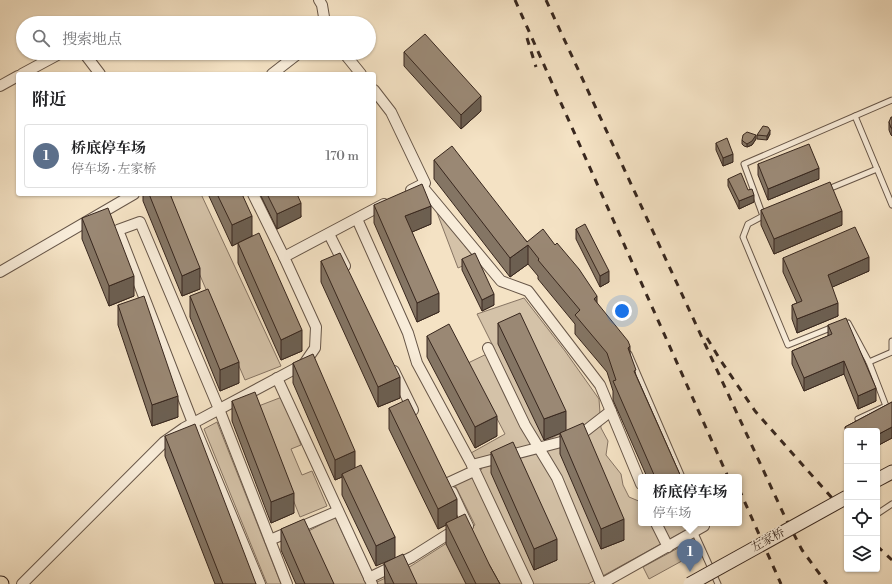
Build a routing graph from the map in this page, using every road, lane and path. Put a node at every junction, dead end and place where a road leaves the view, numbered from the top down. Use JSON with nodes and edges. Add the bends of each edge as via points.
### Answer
{"nodes":[{"id":1,"x":319,"y":0,"type":"edge"},
{"id":2,"x":324,"y":16,"type":"edge"},
{"id":3,"x":48,"y":60,"type":"edge"},
{"id":4,"x":89,"y":60,"type":"edge"},
{"id":5,"x":290,"y":60,"type":"edge"},
{"id":6,"x":350,"y":60,"type":"edge"},
{"id":7,"x":26,"y":72,"type":"edge"},
{"id":8,"x":98,"y":72,"type":"edge"},
{"id":9,"x":275,"y":72,"type":"edge"},
{"id":10,"x":359,"y":72,"type":"edge"},
{"id":11,"x":16,"y":77,"type":"edge"},
{"id":12,"x":0,"y":86,"type":"edge"},
{"id":13,"x":376,"y":93,"type":"edge"},
{"id":14,"x":892,"y":100,"type":"edge"},
{"id":15,"x":856,"y":116,"type":"junction"},
{"id":16,"x":877,"y":169,"type":"junction"},
{"id":17,"x":421,"y":185,"type":"junction"},
{"id":18,"x":820,"y":192,"type":"edge"},
{"id":19,"x":131,"y":196,"type":"edge"},
{"id":20,"x":254,"y":196,"type":"edge"},
{"id":21,"x":892,"y":205,"type":"edge"},
{"id":22,"x":770,"y":213,"type":"edge"},
{"id":23,"x":763,"y":216,"type":"junction"},
{"id":24,"x":357,"y":219,"type":"junction"},
{"id":25,"x":329,"y":234,"type":"junction"},
{"id":26,"x":284,"y":257,"type":"junction"},
{"id":27,"x":0,"y":272,"type":"edge"},
{"id":28,"x":348,"y":274,"type":"edge"},
{"id":29,"x":892,"y":340,"type":"edge"},
{"id":30,"x":623,"y":346,"type":"edge"},
{"id":31,"x":488,"y":348,"type":"dead end"},
{"id":32,"x":892,"y":352,"type":"edge"},
{"id":33,"x":869,"y":362,"type":"junction"},
{"id":34,"x":391,"y":363,"type":"edge"},
{"id":35,"x":277,"y":378,"type":"junction"},
{"id":36,"x":219,"y":409,"type":"junction"},
{"id":37,"x":611,"y":411,"type":"junction"},
{"id":38,"x":858,"y":419,"type":"edge"},
{"id":39,"x":418,"y":420,"type":"edge"},
{"id":40,"x":193,"y":423,"type":"junction"},
{"id":41,"x":539,"y":448,"type":"junction"},
{"id":42,"x":473,"y":468,"type":"junction"},
{"id":43,"x":892,"y":472,"type":"edge"},
{"id":44,"x":681,"y":474,"type":"edge"},
{"id":45,"x":638,"y":477,"type":"edge"},
{"id":46,"x":880,"y":478,"type":"edge"},
{"id":47,"x":844,"y":498,"type":"edge"},
{"id":48,"x":892,"y":504,"type":"edge"},
{"id":49,"x":338,"y":511,"type":"junction"},
{"id":50,"x":880,"y":512,"type":"edge"},
{"id":51,"x":467,"y":523,"type":"junction"},
{"id":52,"x":658,"y":526,"type":"edge"},
{"id":53,"x":701,"y":526,"type":"edge"},
{"id":54,"x":694,"y":532,"type":"junction"},
{"id":55,"x":473,"y":536,"type":"edge"},
{"id":56,"x":270,"y":540,"type":"junction"},
{"id":57,"x":668,"y":547,"type":"junction"},
{"id":58,"x":371,"y":581,"type":"edge"},
{"id":59,"x":22,"y":584,"type":"edge"},
{"id":60,"x":260,"y":584,"type":"edge"},
{"id":61,"x":287,"y":584,"type":"edge"},
{"id":62,"x":528,"y":584,"type":"edge"},
{"id":63,"x":601,"y":584,"type":"edge"},
{"id":64,"x":690,"y":584,"type":"edge"},
{"id":65,"x":718,"y":584,"type":"edge"}],
"edges":[{"from":1,"to":2,"type":"street"},
{"from":3,"to":7,"type":"street"},
{"from":4,"to":8,"type":"street"},
{"from":5,"to":9,"type":"street"},
{"from":6,"to":10,"type":"street"},
{"from":11,"to":12,"type":"street"},
{"from":13,"to":17,"type":"street","via":[[391,112],[425,183]]},
{"from":14,"to":15,"type":"lane"},
{"from":15,"to":16,"type":"lane"},
{"from":15,"to":23,"type":"lane","via":[[744,164]]},
{"from":16,"to":18,"type":"lane"},
{"from":16,"to":21,"type":"lane"},
{"from":17,"to":24,"type":"street"},
{"from":17,"to":37,"type":"street","via":[[501,281],[528,291],[600,384]]},
{"from":19,"to":27,"type":"street"},
{"from":20,"to":26,"type":"street"},
{"from":22,"to":23,"type":"lane"},
{"from":23,"to":33,"type":"lane","via":[[748,224],[743,237],[788,345],[847,322]]},
{"from":24,"to":25,"type":"street"},
{"from":24,"to":42,"type":"street","via":[[408,333],[417,363]]},
{"from":25,"to":26,"type":"street"},
{"from":25,"to":28,"type":"street"},
{"from":26,"to":35,"type":"street","via":[[316,327],[315,348],[304,364]]},
{"from":29,"to":32,"type":"lane"},
{"from":30,"to":44,"type":"lane","via":[[632,359],[636,374]]},
{"from":31,"to":41,"type":"street","via":[[525,425]]},
{"from":32,"to":33,"type":"lane"},
{"from":33,"to":38,"type":"lane","via":[[886,406]]},
{"from":34,"to":39,"type":"street"},
{"from":35,"to":36,"type":"street"},
{"from":35,"to":49,"type":"street"},
{"from":36,"to":40,"type":"street"},
{"from":36,"to":40,"type":"street","via":[[140,222],[118,230]]},
{"from":36,"to":56,"type":"street"},
{"from":37,"to":41,"type":"street","via":[[584,432]]},
{"from":37,"to":45,"type":"street"},
{"from":40,"to":59,"type":"street","via":[[164,442]]},
{"from":40,"to":60,"type":"street"},
{"from":41,"to":42,"type":"street"},
{"from":41,"to":63,"type":"street","via":[[557,478]]},
{"from":42,"to":51,"type":"street","via":[[446,480]]},
{"from":42,"to":62,"type":"street"},
{"from":43,"to":46,"type":"main road"},
{"from":47,"to":64,"type":"main road","name":"左家桥","bridge":true},
{"from":48,"to":50,"type":"lane"},
{"from":49,"to":56,"type":"street"},
{"from":49,"to":58,"type":"street"},
{"from":51,"to":55,"type":"street"},
{"from":51,"to":58,"type":"street"},
{"from":52,"to":57,"type":"street"},
{"from":53,"to":54,"type":"street"},
{"from":54,"to":57,"type":"street"},
{"from":54,"to":65,"type":"lane"},
{"from":56,"to":61,"type":"street"},
{"from":57,"to":63,"type":"street"}]}
